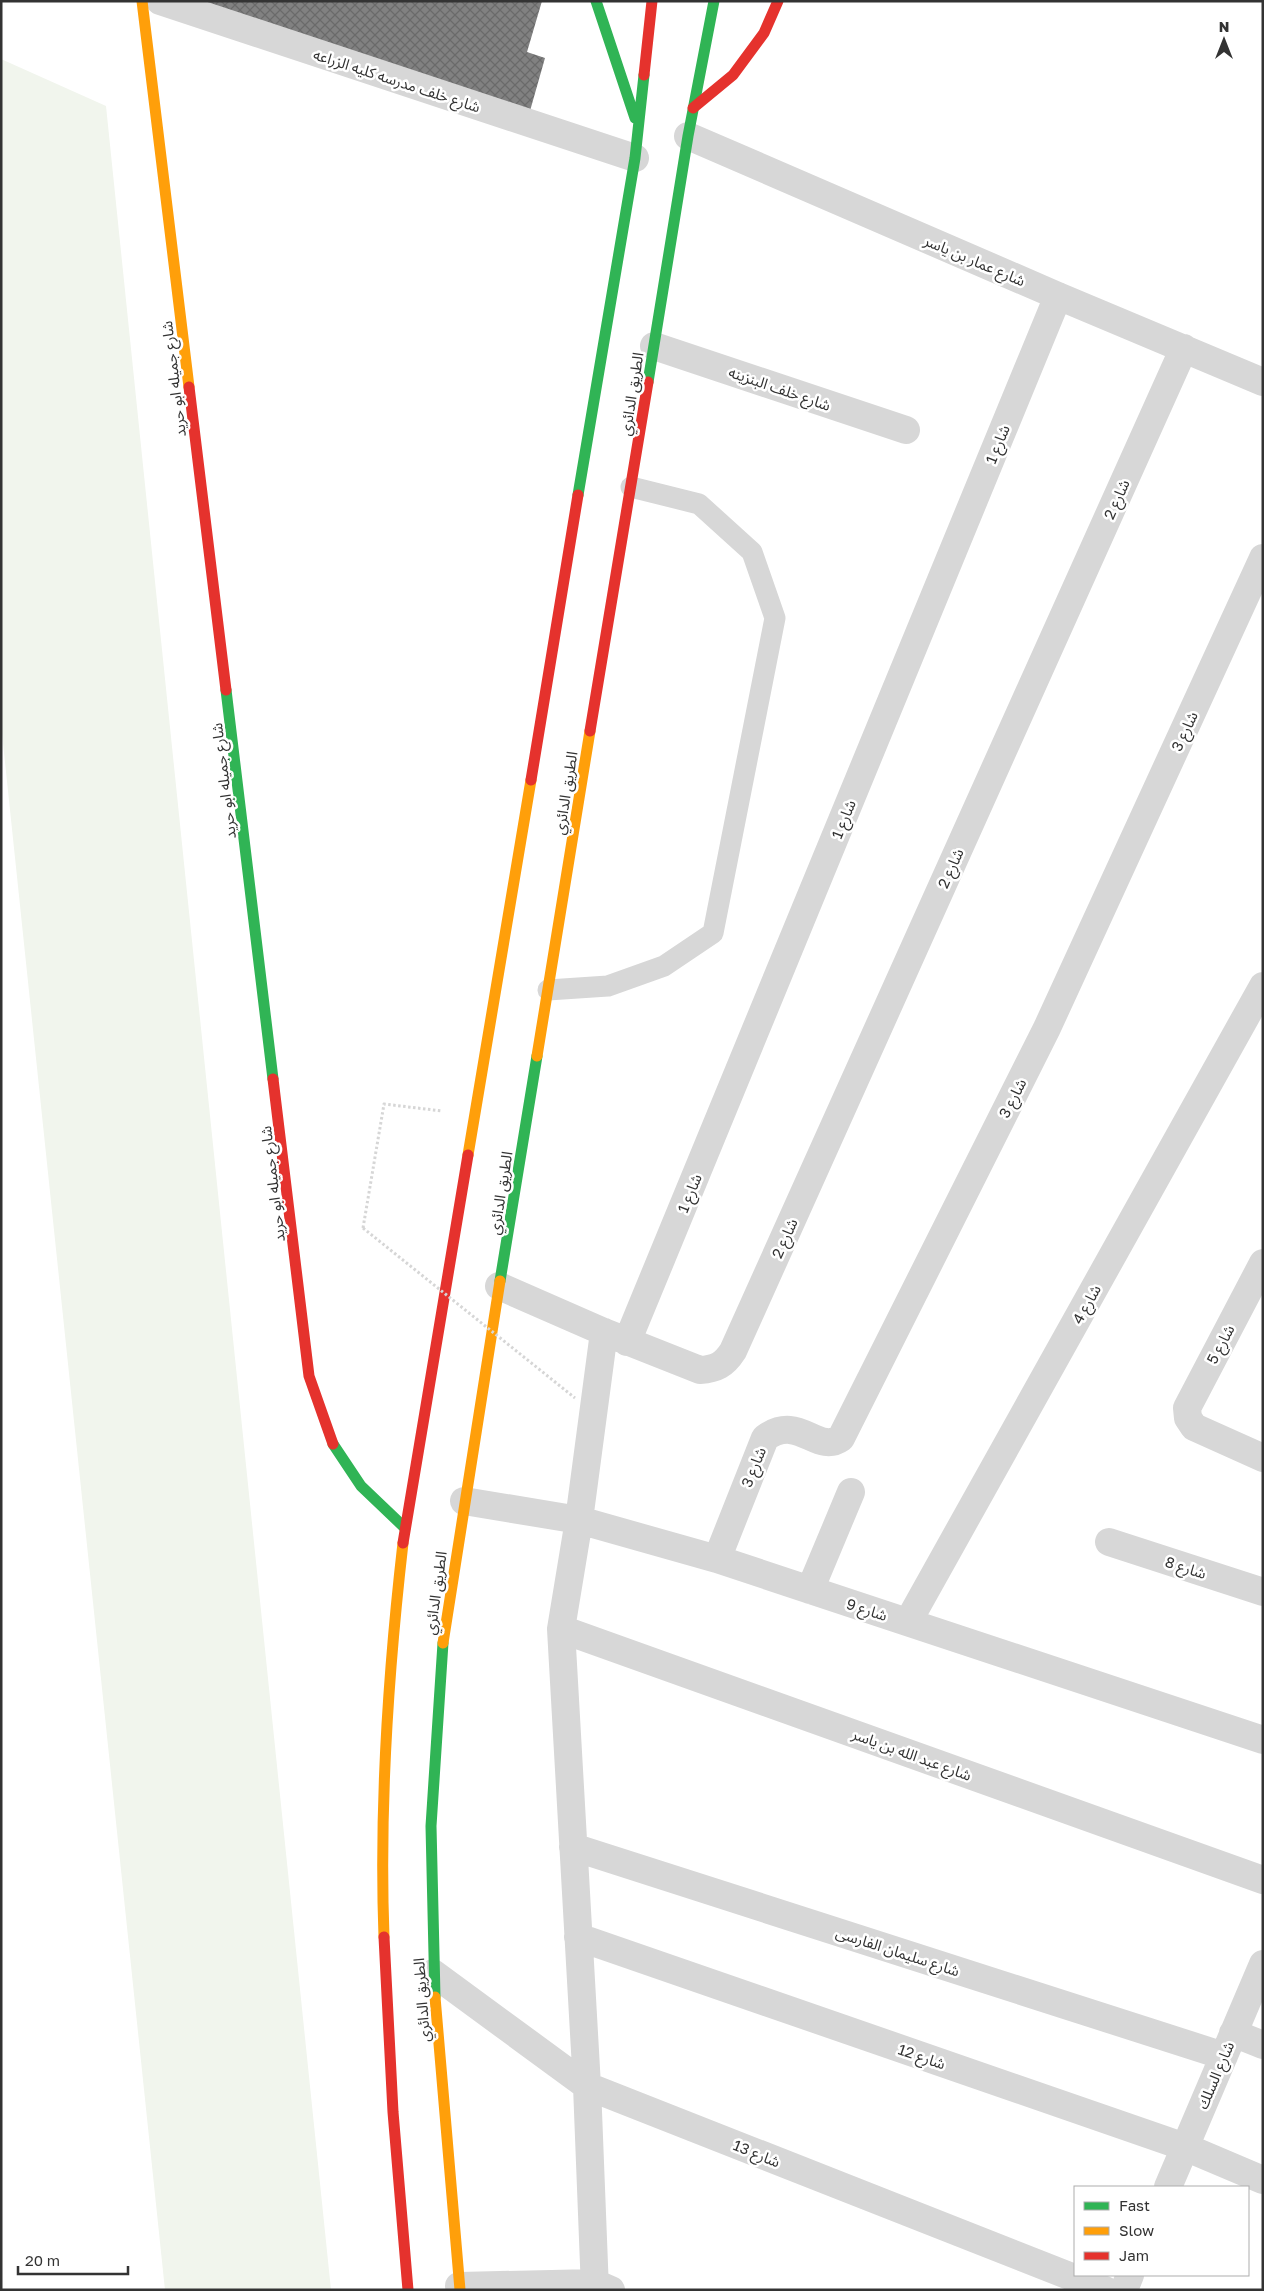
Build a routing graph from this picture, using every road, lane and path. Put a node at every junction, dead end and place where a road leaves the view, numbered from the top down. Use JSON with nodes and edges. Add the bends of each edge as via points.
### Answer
{"nodes":[{"id":1,"x":142,"y":1,"type":"edge"},
{"id":2,"x":160,"y":1,"type":"edge"},
{"id":3,"x":596,"y":1,"type":"edge"},
{"id":4,"x":652,"y":1,"type":"edge"},
{"id":5,"x":714,"y":1,"type":"edge"},
{"id":6,"x":778,"y":1,"type":"edge"},
{"id":7,"x":693,"y":108,"type":"junction"},
{"id":8,"x":638,"y":127,"type":"junction"},
{"id":9,"x":688,"y":136,"type":"junction"},
{"id":10,"x":635,"y":158,"type":"junction"},
{"id":11,"x":1058,"y":296,"type":"junction"},
{"id":12,"x":654,"y":346,"type":"junction"},
{"id":13,"x":1184,"y":348,"type":"junction"},
{"id":14,"x":1263,"y":382,"type":"edge"},
{"id":15,"x":906,"y":430,"type":"dead end"},
{"id":16,"x":631,"y":487,"type":"junction"},
{"id":17,"x":1263,"y":558,"type":"edge"},
{"id":18,"x":1263,"y":986,"type":"edge"},
{"id":19,"x":548,"y":990,"type":"junction"},
{"id":20,"x":474,"y":1115,"type":"junction"},
{"id":21,"x":1263,"y":1263,"type":"edge"},
{"id":22,"x":500,"y":1286,"type":"junction"},
{"id":23,"x":616,"y":1337,"type":"junction"},
{"id":24,"x":575,"y":1398,"type":"dead end"},
{"id":25,"x":1263,"y":1458,"type":"edge"},
{"id":26,"x":851,"y":1492,"type":"dead end"},
{"id":27,"x":464,"y":1501,"type":"junction"},
{"id":28,"x":579,"y":1520,"type":"junction"},
{"id":29,"x":406,"y":1528,"type":"junction"},
{"id":30,"x":1109,"y":1542,"type":"dead end"},
{"id":31,"x":717,"y":1559,"type":"junction"},
{"id":32,"x":810,"y":1590,"type":"junction"},
{"id":33,"x":1263,"y":1592,"type":"edge"},
{"id":34,"x":908,"y":1622,"type":"junction"},
{"id":35,"x":560,"y":1629,"type":"junction"},
{"id":36,"x":1263,"y":1740,"type":"edge"},
{"id":37,"x":573,"y":1846,"type":"junction"},
{"id":38,"x":1263,"y":1880,"type":"edge"},
{"id":39,"x":578,"y":1937,"type":"junction"},
{"id":40,"x":1263,"y":1964,"type":"edge"},
{"id":41,"x":433,"y":1974,"type":"junction"},
{"id":42,"x":1228,"y":2044,"type":"junction"},
{"id":43,"x":1263,"y":2045,"type":"edge"},
{"id":44,"x":587,"y":2086,"type":"junction"},
{"id":45,"x":1185,"y":2147,"type":"junction"},
{"id":46,"x":1263,"y":2180,"type":"edge"},
{"id":47,"x":1168,"y":2186,"type":"edge"},
{"id":48,"x":1130,"y":2276,"type":"edge"},
{"id":49,"x":459,"y":2288,"type":"edge"},
{"id":50,"x":600,"y":2288,"type":"edge"},
{"id":51,"x":408,"y":2290,"type":"edge"},
{"id":52,"x":1105,"y":2290,"type":"edge"},
{"id":53,"x":1124,"y":2290,"type":"edge"}],
"edges":[{"from":1,"to":29,"type":"main road","name":"شارع جميله ابو حريد","via":[[309,1376],[320,1415],[337,1452],[360,1485]]},
{"from":2,"to":10,"type":"street","name":"شارع خلف مدرسه كليه الزراعه"},
{"from":3,"to":8,"type":"main road"},
{"from":4,"to":8,"type":"main road"},
{"from":5,"to":7,"type":"main road","name":"الطريق الدائري"},
{"from":6,"to":7,"type":"main road","via":[[764,34],[733,75]]},
{"from":7,"to":9,"type":"main road","name":"الطريق الدائري"},
{"from":8,"to":10,"type":"main road"},
{"from":9,"to":11,"type":"street","name":"شارع عمار بن ياسر"},
{"from":9,"to":12,"type":"main road","name":"الطريق الدائري"},
{"from":10,"to":20,"type":"main road"},
{"from":11,"to":13,"type":"street","name":"شارع عمار بن ياسر"},
{"from":11,"to":23,"type":"street","name":"شارع 1"},
{"from":12,"to":15,"type":"street","name":"شارع خلف البنزينه"},
{"from":12,"to":16,"type":"main road","name":"الطريق الدائري"},
{"from":13,"to":14,"type":"street","name":"شارع عمار بن ياسر"},
{"from":13,"to":23,"type":"street","name":"شارع 2","via":[[733,1351],[726,1363],[714,1369],[700,1370]]},
{"from":16,"to":19,"type":"main road","name":"الطريق الدائري"},
{"from":16,"to":19,"type":"lane","via":[[700,504],[752,552],[775,618],[713,933],[664,966],[608,986]]},
{"from":17,"to":31,"type":"street","name":"شارع 3","via":[[1047,1028],[842,1438],[828,1443],[790,1429],[776,1430],[765,1438]]},
{"from":18,"to":34,"type":"street","name":"شارع 4"},
{"from":19,"to":22,"type":"main road","name":"الطريق الدائري"},
{"from":20,"to":24,"type":"path","bridge":true,"via":[[384,1104],[363,1228]]},
{"from":20,"to":29,"type":"main road"},
{"from":21,"to":25,"type":"street","name":"شارع 5","via":[[1187,1408],[1188,1418],[1194,1427]]},
{"from":22,"to":23,"type":"street"},
{"from":22,"to":27,"type":"main road","name":"الطريق الدائري"},
{"from":23,"to":28,"type":"street","name":"شارع 1"},
{"from":26,"to":32,"type":"street"},
{"from":27,"to":28,"type":"street","name":"شارع 9"},
{"from":27,"to":41,"type":"main road","name":"الطريق الدائري","via":[[445,1618],[435,1736],[430,1855]]},
{"from":28,"to":31,"type":"street","name":"شارع 9"},
{"from":28,"to":35,"type":"street","name":"شارع 1"},
{"from":29,"to":51,"type":"main road","via":[[389,1666],[382,1813],[384,1954]]},
{"from":30,"to":33,"type":"street","name":"شارع 8"},
{"from":31,"to":32,"type":"street","name":"شارع 9"},
{"from":32,"to":34,"type":"street","name":"شارع 9"},
{"from":34,"to":36,"type":"street","name":"شارع 9"},
{"from":35,"to":37,"type":"street","name":"شارع 1"},
{"from":35,"to":38,"type":"street","name":"شارع عبد الله بن ياسر"},
{"from":37,"to":39,"type":"street","name":"شارع 1"},
{"from":37,"to":42,"type":"street","name":"شارع سليمان الفارسى"},
{"from":39,"to":44,"type":"street","name":"شارع 1"},
{"from":39,"to":45,"type":"street","name":"شارع 12"},
{"from":40,"to":42,"type":"street","name":"شارع السلك"},
{"from":41,"to":44,"type":"street","name":"شارع 13"},
{"from":41,"to":49,"type":"main road","name":"الطريق الدائري"},
{"from":42,"to":43,"type":"street","name":"شارع سليمان الفارسى"},
{"from":42,"to":45,"type":"street","name":"شارع السلك"},
{"from":44,"to":50,"type":"street","name":"شارع 1"},
{"from":44,"to":52,"type":"street","name":"شارع 13"},
{"from":45,"to":46,"type":"street","name":"شارع 12"},
{"from":45,"to":47,"type":"street","name":"شارع السلك"},
{"from":48,"to":53,"type":"street"},
{"from":49,"to":50,"type":"street"}]}
